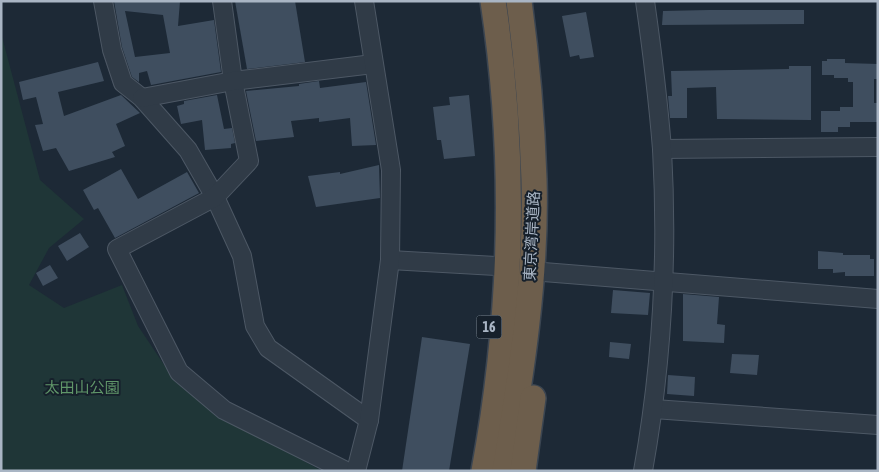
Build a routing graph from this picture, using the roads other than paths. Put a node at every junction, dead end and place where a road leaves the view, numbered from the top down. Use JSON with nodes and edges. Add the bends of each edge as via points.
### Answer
{"nodes":[{"id":1,"x":103,"y":1,"type":"edge"},
{"id":2,"x":222,"y":1,"type":"edge"},
{"id":3,"x":364,"y":1,"type":"edge"},
{"id":4,"x":492,"y":1,"type":"edge"},
{"id":5,"x":519,"y":1,"type":"edge"},
{"id":6,"x":645,"y":1,"type":"edge"},
{"id":7,"x":373,"y":64,"type":"junction"},
{"id":8,"x":233,"y":81,"type":"junction"},
{"id":9,"x":142,"y":98,"type":"junction"},
{"id":10,"x":878,"y":147,"type":"edge"},
{"id":11,"x":662,"y":149,"type":"junction"},
{"id":12,"x":510,"y":184,"type":"junction"},
{"id":13,"x":214,"y":197,"type":"junction"},
{"id":14,"x":390,"y":260,"type":"junction"},
{"id":15,"x":496,"y":266,"type":"junction"},
{"id":16,"x":531,"y":271,"type":"junction"},
{"id":17,"x":662,"y":282,"type":"junction"},
{"id":18,"x":878,"y":299,"type":"edge"},
{"id":19,"x":514,"y":334,"type":"junction"},
{"id":20,"x":654,"y":409,"type":"junction"},
{"id":21,"x":369,"y":420,"type":"junction"},
{"id":22,"x":878,"y":425,"type":"edge"},
{"id":23,"x":346,"y":471,"type":"edge"},
{"id":24,"x":356,"y":471,"type":"edge"},
{"id":25,"x":467,"y":471,"type":"edge"},
{"id":26,"x":484,"y":471,"type":"edge"},
{"id":27,"x":505,"y":471,"type":"edge"},
{"id":28,"x":523,"y":471,"type":"edge"},
{"id":29,"x":643,"y":471,"type":"edge"}],
"edges":[{"from":1,"to":9,"type":"street","via":[[112,50],[123,83]]},
{"from":2,"to":8,"type":"street"},
{"from":3,"to":7,"type":"street"},
{"from":4,"to":12,"type":"highway","name":"東京湾岸道路","number":"16","via":[[505,97]]},
{"from":5,"to":16,"type":"highway","name":"東京湾岸道路","number":"16","via":[[527,64],[534,181]]},
{"from":6,"to":11,"type":"street"},
{"from":7,"to":8,"type":"street"},
{"from":7,"to":14,"type":"street","via":[[391,170]]},
{"from":8,"to":9,"type":"street"},
{"from":8,"to":13,"type":"street","via":[[249,161]]},
{"from":9,"to":13,"type":"street","via":[[188,150]]},
{"from":10,"to":11,"type":"street"},
{"from":11,"to":17,"type":"street"},
{"from":12,"to":15,"type":"highway","number":"16"},
{"from":12,"to":19,"type":"highway","name":"東京湾岸道路","number":"16"},
{"from":13,"to":21,"type":"street","via":[[242,256],[256,326],[268,348]]},
{"from":13,"to":23,"type":"street","via":[[117,249],[179,372],[224,410]]},
{"from":14,"to":15,"type":"street"},
{"from":14,"to":21,"type":"street"},
{"from":15,"to":25,"type":"highway","number":"16"},
{"from":16,"to":17,"type":"street"},
{"from":16,"to":19,"type":"highway","name":"東京湾岸道路","number":"16"},
{"from":16,"to":28,"type":"highway","number":"16","via":[[542,296]]},
{"from":17,"to":18,"type":"street"},
{"from":17,"to":20,"type":"street"},
{"from":19,"to":26,"type":"highway","name":"東京湾岸道路","number":"16"},
{"from":19,"to":27,"type":"highway","name":"東京湾岸道路","number":"16"},
{"from":20,"to":22,"type":"street"},
{"from":20,"to":29,"type":"street"},
{"from":21,"to":24,"type":"street"}]}
